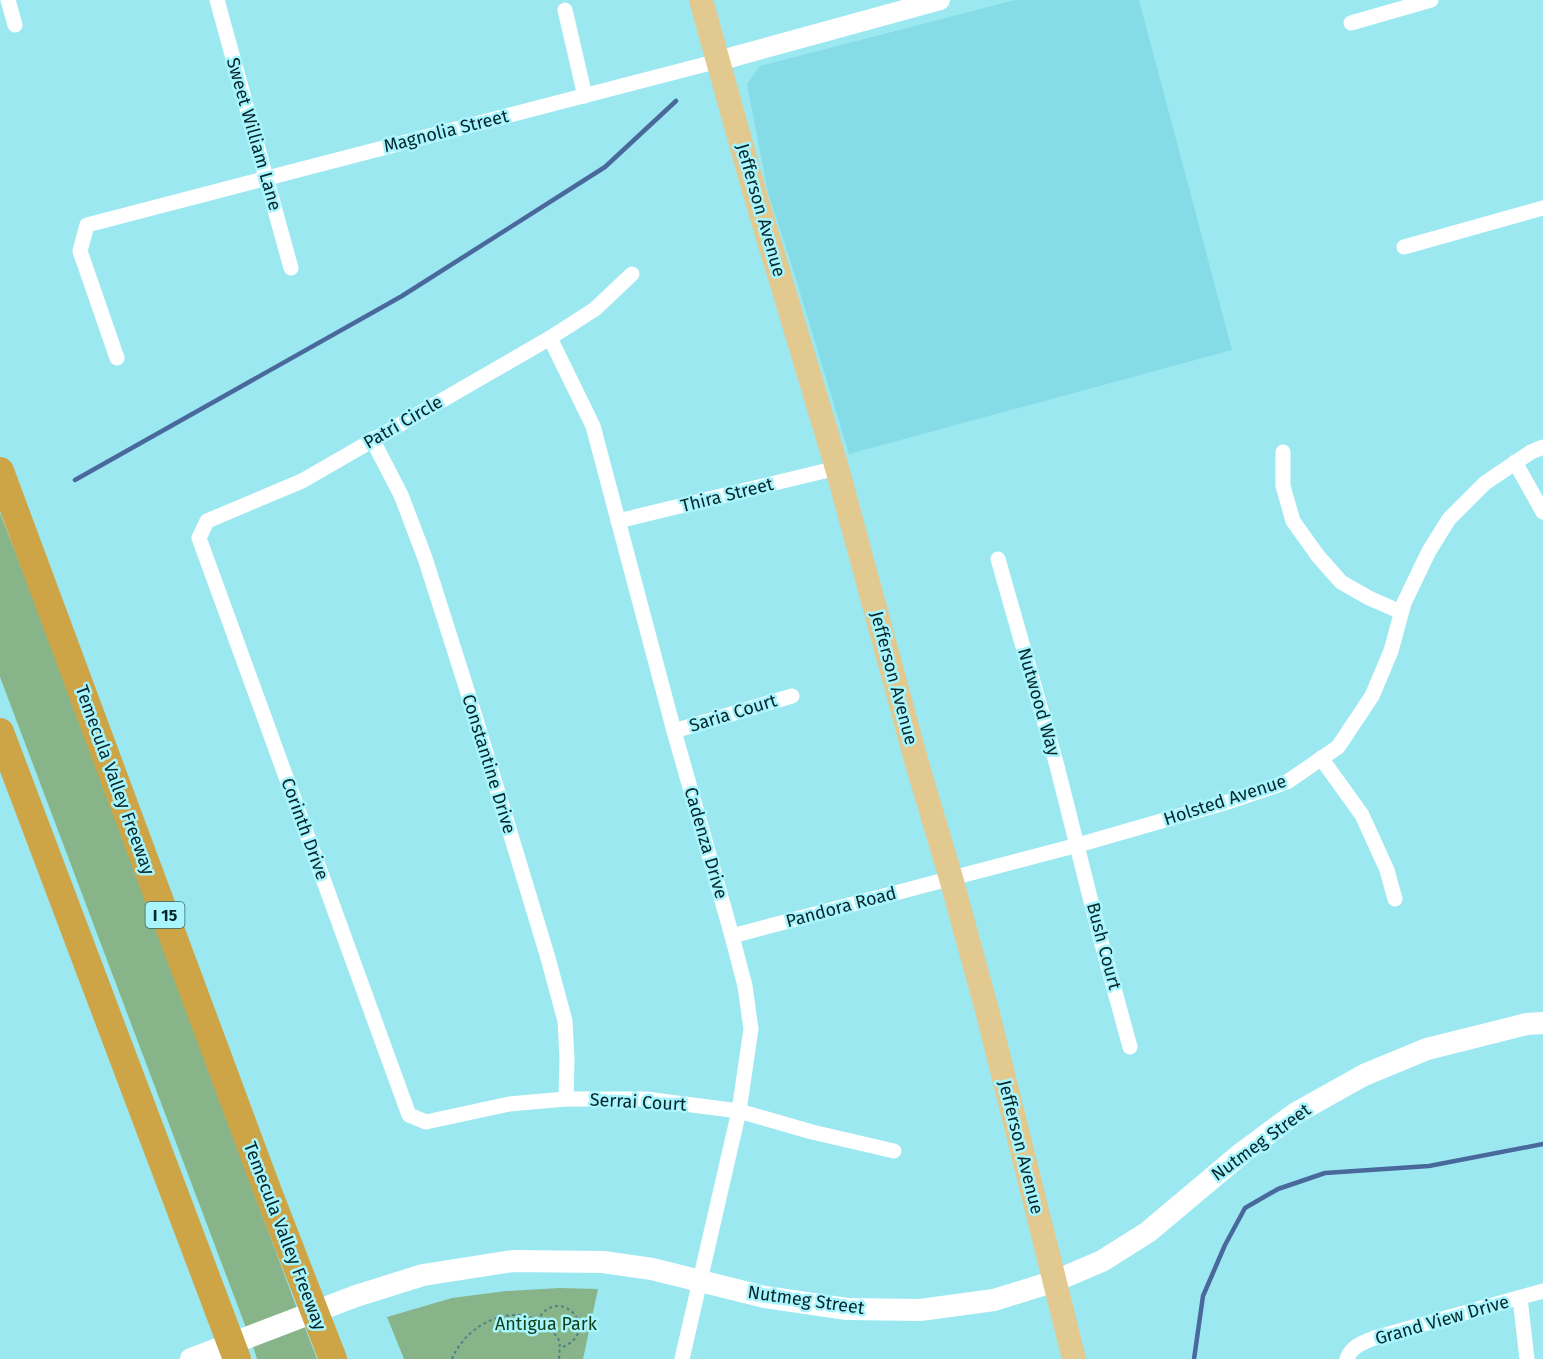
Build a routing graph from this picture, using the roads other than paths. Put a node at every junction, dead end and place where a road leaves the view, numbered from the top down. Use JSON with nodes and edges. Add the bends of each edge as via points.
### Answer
{"nodes":[{"id":1,"x":8,"y":0,"type":"edge"},
{"id":2,"x":217,"y":0,"type":"edge"},
{"id":3,"x":701,"y":0,"type":"edge"},
{"id":4,"x":1431,"y":0,"type":"edge"},
{"id":5,"x":929,"y":1,"type":"edge"},
{"id":6,"x":565,"y":10,"type":"dead end"},
{"id":7,"x":1351,"y":23,"type":"dead end"},
{"id":8,"x":15,"y":25,"type":"dead end"},
{"id":9,"x":718,"y":60,"type":"junction"},
{"id":10,"x":585,"y":96,"type":"junction"},
{"id":11,"x":266,"y":177,"type":"junction"},
{"id":12,"x":1543,"y":208,"type":"edge"},
{"id":13,"x":1404,"y":246,"type":"dead end"},
{"id":14,"x":291,"y":268,"type":"dead end"},
{"id":15,"x":632,"y":274,"type":"dead end"},
{"id":16,"x":550,"y":339,"type":"junction"},
{"id":17,"x":117,"y":358,"type":"dead end"},
{"id":18,"x":372,"y":439,"type":"junction"},
{"id":19,"x":1543,"y":447,"type":"edge"},
{"id":20,"x":1283,"y":452,"type":"dead end"},
{"id":21,"x":1515,"y":462,"type":"junction"},
{"id":22,"x":837,"y":468,"type":"junction"},
{"id":23,"x":0,"y":471,"type":"edge"},
{"id":24,"x":1543,"y":512,"type":"edge"},
{"id":25,"x":618,"y":521,"type":"junction"},
{"id":26,"x":998,"y":559,"type":"dead end"},
{"id":27,"x":211,"y":571,"type":"joint"},
{"id":28,"x":1401,"y":612,"type":"junction"},
{"id":29,"x":792,"y":696,"type":"dead end"},
{"id":30,"x":675,"y":731,"type":"junction"},
{"id":31,"x":0,"y":732,"type":"edge"},
{"id":32,"x":1321,"y":758,"type":"junction"},
{"id":33,"x":1078,"y":845,"type":"junction"},
{"id":34,"x":951,"y":878,"type":"junction"},
{"id":35,"x":1395,"y":899,"type":"dead end"},
{"id":36,"x":732,"y":936,"type":"junction"},
{"id":37,"x":1543,"y":1023,"type":"edge"},
{"id":38,"x":1130,"y":1047,"type":"dead end"},
{"id":39,"x":400,"y":1087,"type":"joint"},
{"id":40,"x":566,"y":1099,"type":"junction"},
{"id":41,"x":739,"y":1111,"type":"junction"},
{"id":42,"x":894,"y":1150,"type":"dead end"},
{"id":43,"x":699,"y":1280,"type":"junction"},
{"id":44,"x":1055,"y":1281,"type":"junction"},
{"id":45,"x":1543,"y":1291,"type":"edge"},
{"id":46,"x":1520,"y":1298,"type":"junction"},
{"id":47,"x":191,"y":1359,"type":"edge"},
{"id":48,"x":237,"y":1359,"type":"edge"},
{"id":49,"x":333,"y":1359,"type":"edge"},
{"id":50,"x":682,"y":1359,"type":"edge"},
{"id":51,"x":1074,"y":1359,"type":"edge"},
{"id":52,"x":1347,"y":1359,"type":"edge"},
{"id":53,"x":1527,"y":1359,"type":"edge"}],
"edges":[{"from":1,"to":8,"type":"street"},
{"from":2,"to":11,"type":"street","name":"Sweet William Lane"},
{"from":3,"to":9,"type":"main road","name":"Jefferson Avenue"},
{"from":4,"to":7,"type":"street"},
{"from":5,"to":9,"type":"street","name":"Magnolia Street"},
{"from":6,"to":10,"type":"street"},
{"from":9,"to":10,"type":"street","name":"Magnolia Street"},
{"from":9,"to":22,"type":"main road","name":"Jefferson Avenue"},
{"from":10,"to":11,"type":"street","name":"Magnolia Street"},
{"from":11,"to":14,"type":"street","name":"Sweet William Lane"},
{"from":11,"to":17,"type":"street","name":"Magnolia Street","via":[[87,225],[80,251]]},
{"from":12,"to":13,"type":"street"},
{"from":15,"to":16,"type":"street","name":"Patri Circle","via":[[595,309]]},
{"from":16,"to":18,"type":"street","name":"Patri Circle"},
{"from":16,"to":25,"type":"street","name":"Cadenza Drive","via":[[593,426]]},
{"from":18,"to":27,"type":"street","name":"Patri Circle","via":[[302,481],[207,521],[199,538]]},
{"from":18,"to":40,"type":"street","name":"Constantine Drive","via":[[402,495],[425,558],[544,947],[565,1021]]},
{"from":19,"to":21,"type":"street","name":"Holsted Avenue"},
{"from":20,"to":28,"type":"street","via":[[1283,486],[1293,522],[1318,556],[1341,582]]},
{"from":21,"to":24,"type":"street"},
{"from":21,"to":28,"type":"street","name":"Holsted Avenue","via":[[1485,483],[1449,519],[1429,551]]},
{"from":22,"to":25,"type":"street","name":"Thira Street"},
{"from":22,"to":34,"type":"main road","name":"Jefferson Avenue"},
{"from":23,"to":49,"type":"highway","name":"Temecula Valley Freeway","number":"I 15"},
{"from":25,"to":30,"type":"street","name":"Cadenza Drive"},
{"from":26,"to":33,"type":"street","name":"Nutwood Way"},
{"from":27,"to":39,"type":"street","name":"Corinth Drive"},
{"from":28,"to":32,"type":"street","name":"Holsted Avenue","via":[[1391,651],[1372,696],[1338,747]]},
{"from":29,"to":30,"type":"street","name":"Saria Court"},
{"from":30,"to":36,"type":"street","name":"Cadenza Drive"},
{"from":31,"to":48,"type":"highway"},
{"from":32,"to":33,"type":"street","name":"Holsted Avenue","via":[[1287,782]]},
{"from":32,"to":35,"type":"street","via":[[1362,815],[1387,870]]},
{"from":33,"to":34,"type":"street","name":"Holsted Avenue"},
{"from":33,"to":38,"type":"street","name":"Bush Court"},
{"from":34,"to":36,"type":"street","name":"Pandora Road"},
{"from":34,"to":44,"type":"main road","name":"Jefferson Avenue"},
{"from":36,"to":41,"type":"street","name":"Cadenza Drive","via":[[751,1029]]},
{"from":37,"to":44,"type":"main road","name":"Nutmeg Street","via":[[1427,1049],[1364,1076],[1296,1113],[1149,1232],[1102,1261]]},
{"from":39,"to":40,"type":"street","name":"Serrai Court","via":[[409,1115],[426,1122],[509,1104]]},
{"from":40,"to":41,"type":"street","name":"Serrai Court","via":[[646,1099]]},
{"from":41,"to":42,"type":"street","name":"Serrai Court"},
{"from":41,"to":43,"type":"street","name":"Cadenza Drive"},
{"from":43,"to":44,"type":"main road","name":"Nutmeg Street","via":[[765,1297],[847,1309],[921,1310],[994,1300]]},
{"from":43,"to":47,"type":"main road","name":"Nutmeg Street","via":[[603,1262],[513,1261],[423,1275],[356,1296]]},
{"from":43,"to":50,"type":"street","name":"Cadenza Drive"},
{"from":44,"to":51,"type":"main road","name":"Jefferson Avenue"},
{"from":45,"to":46,"type":"street","name":"Grand View Drive"},
{"from":46,"to":52,"type":"street","name":"Grand View Drive","via":[[1374,1338],[1356,1346]]},
{"from":46,"to":53,"type":"street"}]}
